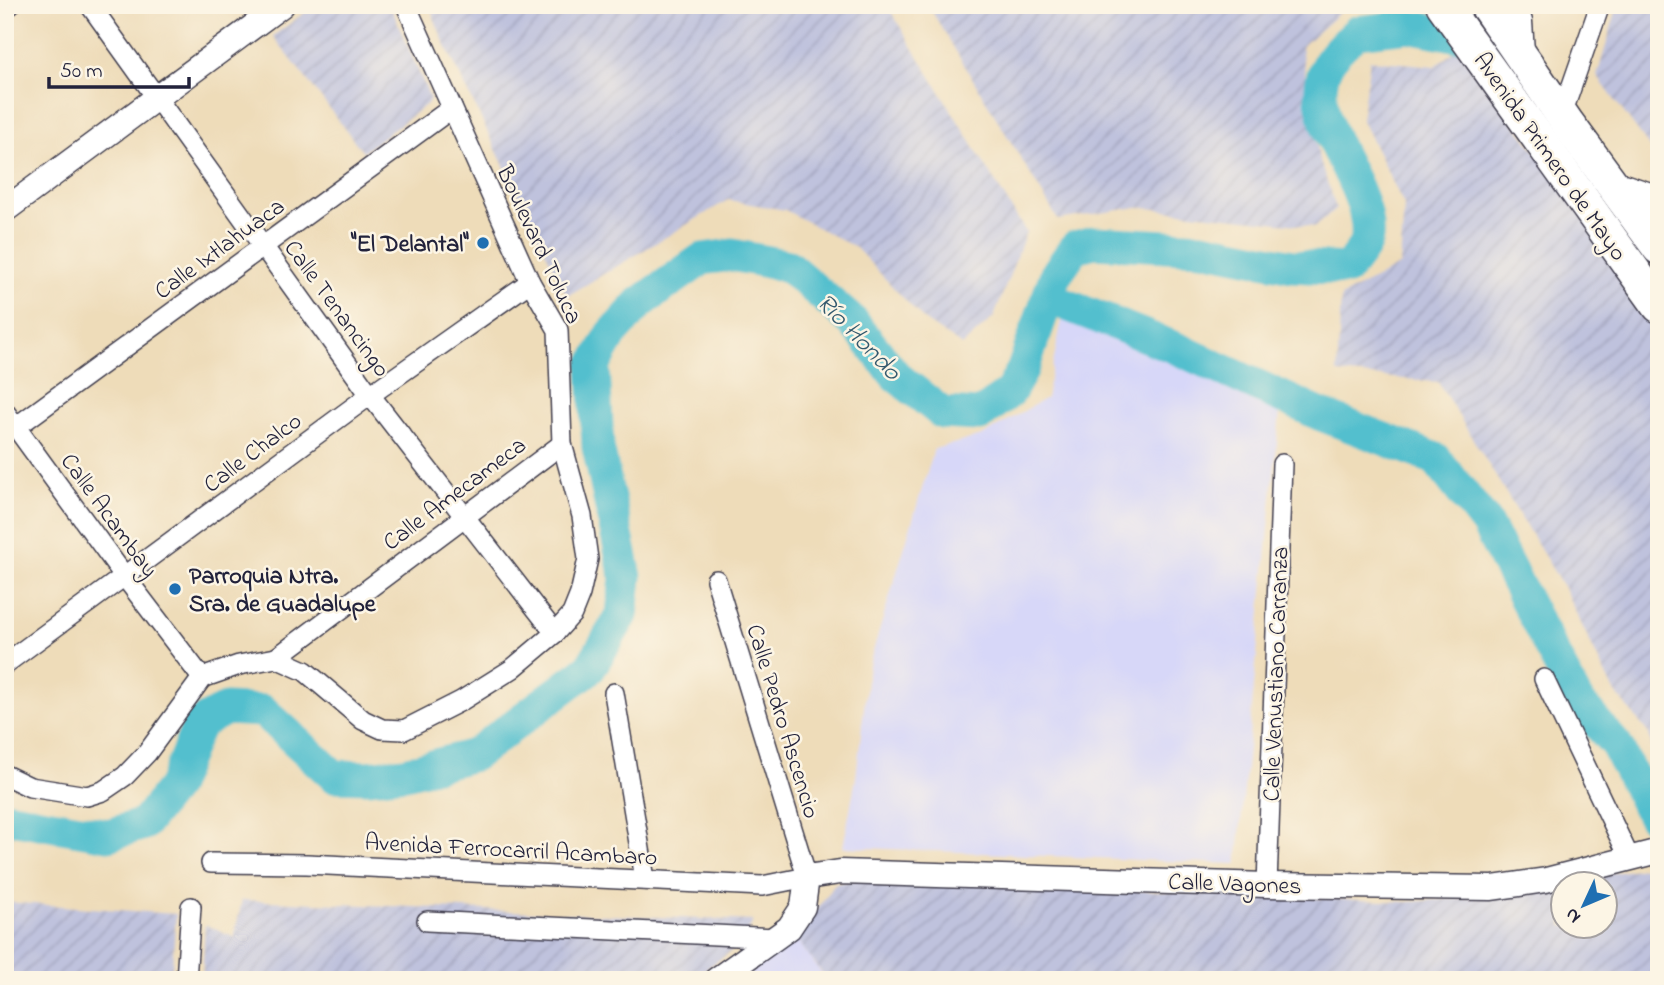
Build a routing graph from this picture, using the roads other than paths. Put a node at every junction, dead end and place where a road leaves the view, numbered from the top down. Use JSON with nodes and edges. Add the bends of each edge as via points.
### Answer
{"nodes":[{"id":1,"x":10,"y":5,"type":"edge"},
{"id":2,"x":90,"y":5,"type":"edge"},
{"id":3,"x":282,"y":5,"type":"edge"},
{"id":4,"x":406,"y":5,"type":"edge"},
{"id":5,"x":1443,"y":5,"type":"edge"},
{"id":6,"x":1486,"y":5,"type":"edge"},
{"id":7,"x":1511,"y":5,"type":"edge"},
{"id":8,"x":1600,"y":5,"type":"edge"},
{"id":9,"x":5,"y":8,"type":"edge"},
{"id":10,"x":1520,"y":52,"type":"junction"},
{"id":11,"x":157,"y":98,"type":"junction"},
{"id":12,"x":452,"y":108,"type":"junction"},
{"id":13,"x":1562,"y":114,"type":"junction"},
{"id":14,"x":1611,"y":182,"type":"junction"},
{"id":15,"x":1659,"y":201,"type":"edge"},
{"id":16,"x":5,"y":210,"type":"edge"},
{"id":17,"x":1655,"y":242,"type":"edge"},
{"id":18,"x":262,"y":246,"type":"junction"},
{"id":19,"x":530,"y":282,"type":"junction"},
{"id":20,"x":1659,"y":306,"type":"edge"},
{"id":21,"x":370,"y":395,"type":"junction"},
{"id":22,"x":11,"y":420,"type":"edge"},
{"id":23,"x":562,"y":444,"type":"junction"},
{"id":24,"x":1282,"y":464,"type":"dead end"},
{"id":25,"x":463,"y":516,"type":"junction"},
{"id":26,"x":125,"y":577,"type":"junction"},
{"id":27,"x":716,"y":580,"type":"dead end"},
{"id":28,"x":555,"y":633,"type":"junction"},
{"id":29,"x":276,"y":658,"type":"junction"},
{"id":30,"x":5,"y":664,"type":"edge"},
{"id":31,"x":202,"y":678,"type":"junction"},
{"id":32,"x":1544,"y":679,"type":"dead end"},
{"id":33,"x":614,"y":693,"type":"dead end"},
{"id":34,"x":5,"y":761,"type":"edge"},
{"id":35,"x":12,"y":778,"type":"edge"},
{"id":36,"x":1659,"y":851,"type":"edge"},
{"id":37,"x":1630,"y":859,"type":"junction"},
{"id":38,"x":211,"y":863,"type":"dead end"},
{"id":39,"x":807,"y":877,"type":"junction"},
{"id":40,"x":645,"y":879,"type":"junction"},
{"id":41,"x":1267,"y":885,"type":"junction"},
{"id":42,"x":191,"y":907,"type":"dead end"},
{"id":43,"x":426,"y":921,"type":"dead end"},
{"id":44,"x":776,"y":938,"type":"junction"},
{"id":45,"x":186,"y":980,"type":"edge"},
{"id":46,"x":716,"y":980,"type":"edge"}],
"edges":[{"from":1,"to":9,"type":"street"},
{"from":2,"to":11,"type":"street","name":"Calle Tenancingo"},
{"from":3,"to":11,"type":"street"},
{"from":4,"to":12,"type":"street","name":"Boulevard Toluca"},
{"from":5,"to":20,"type":"highway","name":"Avenida Primero de Mayo"},
{"from":6,"to":10,"type":"highway","name":"Avenida Primero de Mayo"},
{"from":7,"to":10,"type":"main road","name":"Avenida Primero de Mayo","via":[[1518,22]]},
{"from":8,"to":13,"type":"street"},
{"from":10,"to":13,"type":"highway","name":"Avenida Primero de Mayo"},
{"from":11,"to":16,"type":"street"},
{"from":11,"to":18,"type":"street","name":"Calle Tenancingo"},
{"from":12,"to":18,"type":"street","name":"Calle Ixtlahuaca"},
{"from":12,"to":19,"type":"street","name":"Boulevard Toluca"},
{"from":13,"to":14,"type":"highway","name":"Avenida Primero de Mayo"},
{"from":14,"to":15,"type":"street","name":"Avenida Primero de Mayo"},
{"from":14,"to":17,"type":"highway","name":"Avenida Primero de Mayo"},
{"from":18,"to":21,"type":"street","name":"Calle Tenancingo"},
{"from":18,"to":22,"type":"street","name":"Calle Ixtlahuaca"},
{"from":19,"to":21,"type":"street","name":"Calle Chalco"},
{"from":19,"to":23,"type":"street","name":"Boulevard Toluca","via":[[558,330]]},
{"from":21,"to":25,"type":"street","name":"Calle Tenancingo"},
{"from":21,"to":26,"type":"street","name":"Calle Chalco"},
{"from":22,"to":26,"type":"street","name":"Calle Acambay"},
{"from":23,"to":25,"type":"street","name":"Calle Amecameca"},
{"from":23,"to":28,"type":"street","name":"Boulevard Toluca","via":[[582,516],[588,559],[572,614]]},
{"from":24,"to":41,"type":"street","name":"Calle Venustiano Carranza"},
{"from":25,"to":28,"type":"street","name":"Calle Tenancingo"},
{"from":25,"to":29,"type":"street","name":"Calle Amecameca"},
{"from":26,"to":30,"type":"street","name":"Calle Chalco"},
{"from":26,"to":31,"type":"street","name":"Calle Acambay"},
{"from":27,"to":39,"type":"street","name":"Calle Pedro Ascencio"},
{"from":28,"to":29,"type":"street","name":"Boulevard Toluca","via":[[512,669],[404,730],[382,729],[363,720],[305,671]]},
{"from":29,"to":31,"type":"street"},
{"from":31,"to":35,"type":"street","via":[[147,753],[103,791],[87,796],[30,787]]},
{"from":32,"to":37,"type":"street"},
{"from":33,"to":40,"type":"street"},
{"from":34,"to":35,"type":"street"},
{"from":36,"to":37,"type":"street","name":"Calle Vagones"},
{"from":37,"to":41,"type":"street","name":"Calle Vagones","via":[[1492,888]]},
{"from":38,"to":40,"type":"street","name":"Avenida Ferrocarril Acambaro"},
{"from":39,"to":40,"type":"street","name":"Avenida Ferrocarril Acambaro","via":[[762,886]]},
{"from":39,"to":41,"type":"street","name":"Calle Vagones","via":[[840,872]]},
{"from":39,"to":44,"type":"street","via":[[803,907]]},
{"from":42,"to":45,"type":"street"},
{"from":43,"to":44,"type":"street"},
{"from":44,"to":46,"type":"street"}]}
